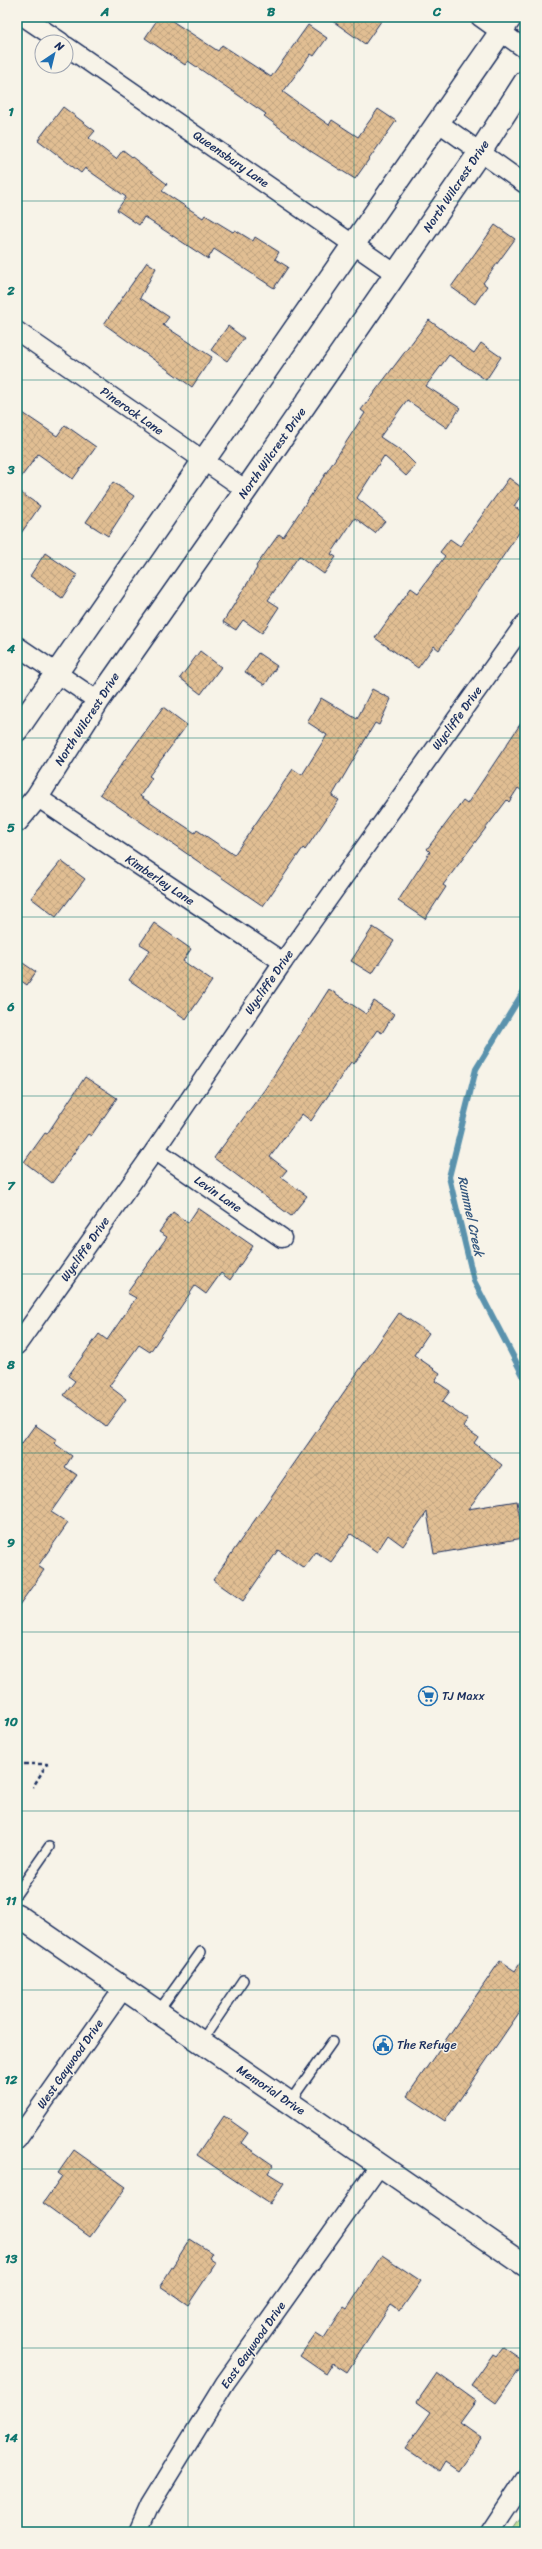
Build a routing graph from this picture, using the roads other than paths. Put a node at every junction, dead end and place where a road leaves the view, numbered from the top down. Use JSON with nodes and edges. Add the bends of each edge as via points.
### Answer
{"nodes":[{"id":1,"x":24,"y":17,"type":"edge"},
{"id":2,"x":480,"y":17,"type":"edge"},
{"id":3,"x":506,"y":25,"type":"edge"},
{"id":4,"x":49,"y":34,"type":"edge"},
{"id":5,"x":525,"y":49,"type":"edge"},
{"id":6,"x":74,"y":52,"type":"edge"},
{"id":7,"x":525,"y":82,"type":"edge"},
{"id":8,"x":439,"y":123,"type":"junction"},
{"id":9,"x":480,"y":152,"type":"junction"},
{"id":10,"x":525,"y":184,"type":"edge"},
{"id":11,"x":353,"y":244,"type":"junction"},
{"id":12,"x":396,"y":274,"type":"junction"},
{"id":13,"x":17,"y":331,"type":"edge"},
{"id":14,"x":205,"y":461,"type":"junction"},
{"id":15,"x":246,"y":490,"type":"junction"},
{"id":16,"x":525,"y":623,"type":"edge"},
{"id":17,"x":17,"y":646,"type":"edge"},
{"id":18,"x":57,"y":673,"type":"junction"},
{"id":19,"x":98,"y":701,"type":"junction"},
{"id":20,"x":17,"y":730,"type":"edge"},
{"id":21,"x":37,"y":797,"type":"junction"},
{"id":22,"x":17,"y":821,"type":"edge"},
{"id":23,"x":283,"y":962,"type":"junction"},
{"id":24,"x":155,"y":1150,"type":"junction"},
{"id":25,"x":282,"y":1238,"type":"dead end"},
{"id":26,"x":17,"y":1345,"type":"edge"},
{"id":27,"x":49,"y":1847,"type":"dead end"},
{"id":28,"x":17,"y":1893,"type":"edge"},
{"id":29,"x":17,"y":1915,"type":"edge"},
{"id":30,"x":201,"y":1952,"type":"dead end"},
{"id":31,"x":243,"y":1980,"type":"dead end"},
{"id":32,"x":123,"y":1989,"type":"junction"},
{"id":33,"x":157,"y":2013,"type":"junction"},
{"id":34,"x":201,"y":2042,"type":"junction"},
{"id":35,"x":332,"y":2042,"type":"dead end"},
{"id":36,"x":289,"y":2103,"type":"junction"},
{"id":37,"x":17,"y":2140,"type":"edge"},
{"id":38,"x":380,"y":2165,"type":"junction"},
{"id":39,"x":525,"y":2265,"type":"edge"},
{"id":40,"x":525,"y":2479,"type":"edge"},
{"id":41,"x":138,"y":2532,"type":"edge"},
{"id":42,"x":490,"y":2532,"type":"edge"}],
"edges":[{"from":1,"to":4,"type":"street"},
{"from":2,"to":3,"type":"street"},
{"from":3,"to":5,"type":"street"},
{"from":3,"to":8,"type":"main road"},
{"from":6,"to":11,"type":"street","name":"Queensbury Lane"},
{"from":7,"to":9,"type":"main road","name":"North Wilcrest Drive"},
{"from":8,"to":9,"type":"street"},
{"from":8,"to":11,"type":"main road"},
{"from":9,"to":10,"type":"street"},
{"from":9,"to":12,"type":"main road","name":"North Wilcrest Drive"},
{"from":11,"to":12,"type":"street","name":"Queensbury Lane"},
{"from":11,"to":14,"type":"main road"},
{"from":12,"to":15,"type":"main road","name":"North Wilcrest Drive"},
{"from":13,"to":14,"type":"street","name":"Pinerock Lane"},
{"from":14,"to":15,"type":"street","name":"Pinerock Lane"},
{"from":14,"to":18,"type":"main road"},
{"from":15,"to":19,"type":"main road","name":"North Wilcrest Drive"},
{"from":16,"to":23,"type":"street","name":"Wycliffe Drive"},
{"from":17,"to":18,"type":"street"},
{"from":18,"to":19,"type":"street"},
{"from":18,"to":20,"type":"main road"},
{"from":19,"to":21,"type":"main road","name":"North Wilcrest Drive"},
{"from":21,"to":22,"type":"main road","name":"North Wilcrest Drive"},
{"from":21,"to":23,"type":"street","name":"Kimberley Lane"},
{"from":23,"to":24,"type":"street","name":"Wycliffe Drive"},
{"from":24,"to":25,"type":"street","name":"Levin Lane"},
{"from":24,"to":26,"type":"street","name":"Wycliffe Drive"},
{"from":27,"to":28,"type":"lane"},
{"from":29,"to":32,"type":"main road","name":"Memorial Drive"},
{"from":30,"to":33,"type":"lane"},
{"from":31,"to":34,"type":"lane"},
{"from":32,"to":33,"type":"main road","name":"Memorial Drive"},
{"from":32,"to":37,"type":"street","name":"West Gaywood Drive"},
{"from":33,"to":34,"type":"main road","name":"Memorial Drive"},
{"from":34,"to":36,"type":"main road","name":"Memorial Drive"},
{"from":35,"to":36,"type":"lane"},
{"from":36,"to":38,"type":"main road","name":"Memorial Drive"},
{"from":38,"to":39,"type":"main road","name":"Memorial Drive"},
{"from":38,"to":41,"type":"street","name":"East Gaywood Drive","via":[[225,2383],[150,2505]]},
{"from":40,"to":42,"type":"street"}]}
